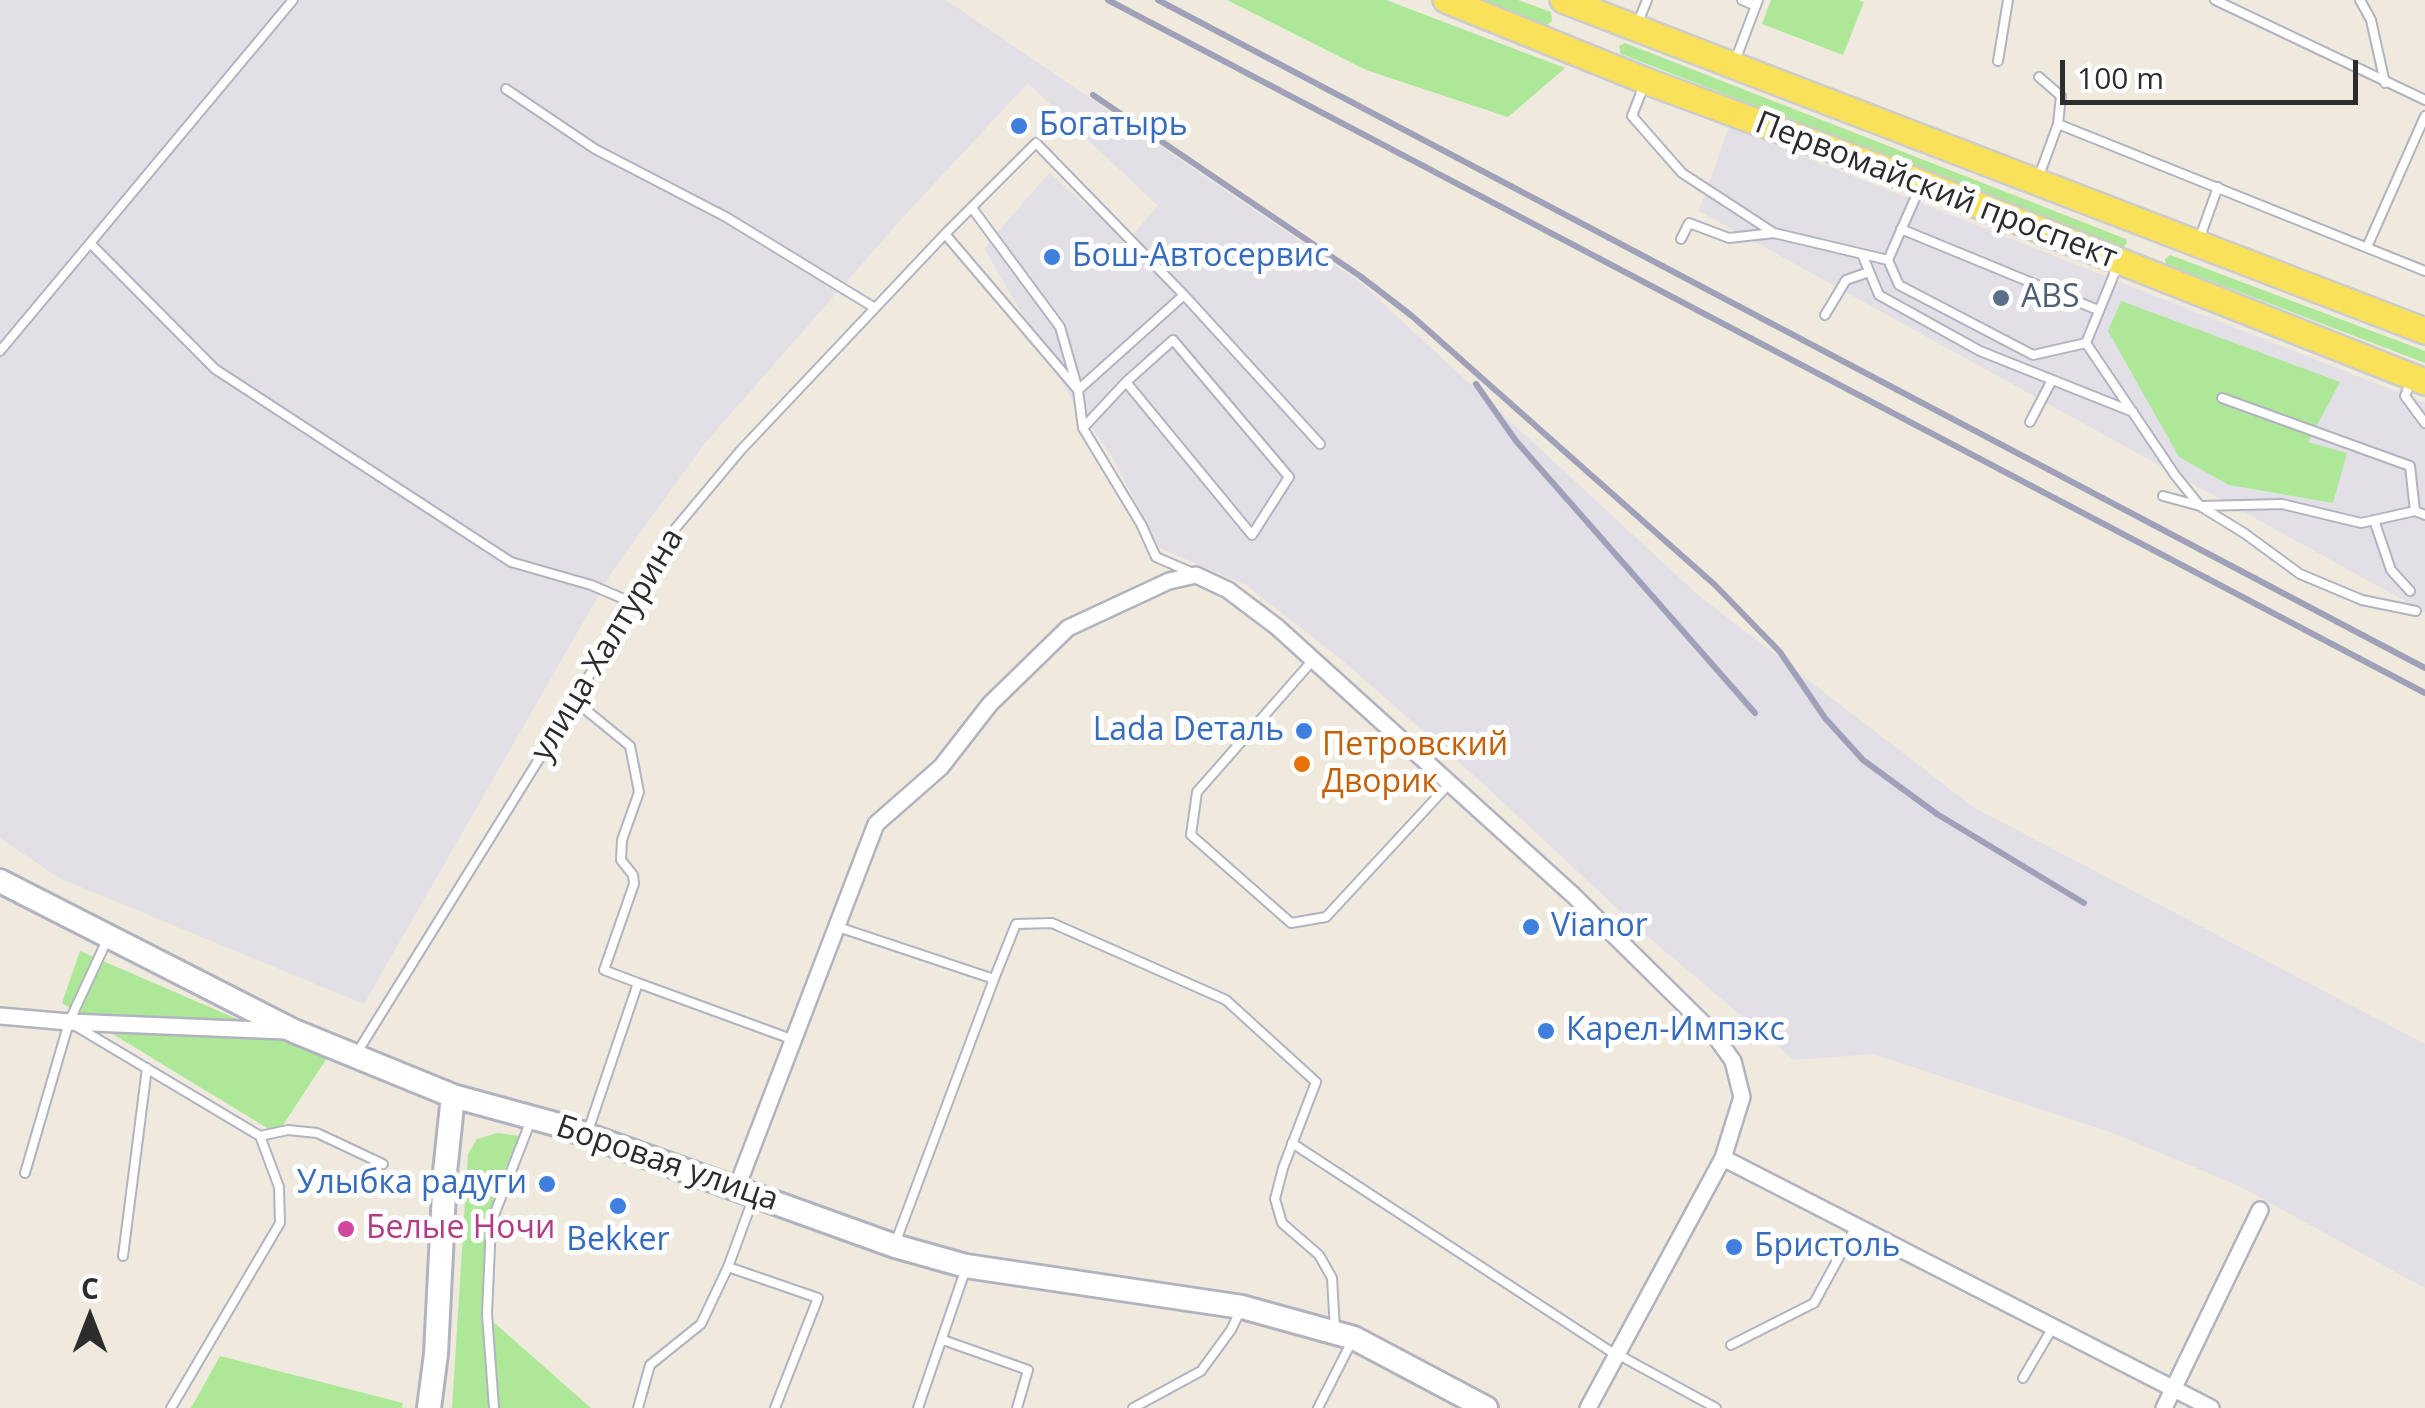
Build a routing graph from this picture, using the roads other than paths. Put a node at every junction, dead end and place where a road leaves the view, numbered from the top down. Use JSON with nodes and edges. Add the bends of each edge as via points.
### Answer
{"nodes":[{"id":1,"x":292,"y":0,"type":"edge"},
{"id":2,"x":1446,"y":0,"type":"edge"},
{"id":3,"x":1563,"y":0,"type":"edge"},
{"id":4,"x":1647,"y":0,"type":"edge"},
{"id":5,"x":1742,"y":0,"type":"edge"},
{"id":6,"x":2008,"y":0,"type":"edge"},
{"id":7,"x":2214,"y":0,"type":"edge"},
{"id":8,"x":2360,"y":0,"type":"edge"},
{"id":9,"x":1757,"y":3,"type":"edge"},
{"id":10,"x":1597,"y":14,"type":"junction"},
{"id":11,"x":1635,"y":29,"type":"junction"},
{"id":12,"x":1582,"y":55,"type":"junction"},
{"id":13,"x":1998,"y":61,"type":"dead end"},
{"id":14,"x":1733,"y":68,"type":"junction"},
{"id":15,"x":2039,"y":78,"type":"dead end"},
{"id":16,"x":1646,"y":81,"type":"junction"},
{"id":17,"x":2385,"y":83,"type":"junction"},
{"id":18,"x":506,"y":89,"type":"dead end"},
{"id":19,"x":2425,"y":100,"type":"edge"},
{"id":20,"x":2425,"y":116,"type":"edge"},
{"id":21,"x":2058,"y":124,"type":"junction"},
{"id":22,"x":2038,"y":180,"type":"junction"},
{"id":23,"x":1922,"y":183,"type":"junction"},
{"id":24,"x":2218,"y":188,"type":"junction"},
{"id":25,"x":972,"y":208,"type":"junction"},
{"id":26,"x":2156,"y":226,"type":"junction"},
{"id":27,"x":1902,"y":229,"type":"junction"},
{"id":28,"x":1774,"y":233,"type":"junction"},
{"id":29,"x":945,"y":234,"type":"junction"},
{"id":30,"x":1680,"y":239,"type":"dead end"},
{"id":31,"x":2198,"y":242,"type":"junction"},
{"id":32,"x":90,"y":243,"type":"junction"},
{"id":33,"x":2367,"y":247,"type":"junction"},
{"id":34,"x":1862,"y":254,"type":"junction"},
{"id":35,"x":1888,"y":260,"type":"junction"},
{"id":36,"x":2130,"y":265,"type":"junction"},
{"id":37,"x":2425,"y":271,"type":"edge"},
{"id":38,"x":1870,"y":272,"type":"junction"},
{"id":39,"x":1184,"y":295,"type":"junction"},
{"id":40,"x":875,"y":308,"type":"junction"},
{"id":41,"x":2098,"y":310,"type":"junction"},
{"id":42,"x":1826,"y":315,"type":"dead end"},
{"id":43,"x":2425,"y":330,"type":"edge"},
{"id":44,"x":2086,"y":343,"type":"junction"},
{"id":45,"x":0,"y":351,"type":"edge"},
{"id":46,"x":2052,"y":380,"type":"junction"},
{"id":47,"x":2419,"y":380,"type":"edge"},
{"id":48,"x":1126,"y":382,"type":"junction"},
{"id":49,"x":1078,"y":390,"type":"junction"},
{"id":50,"x":2222,"y":398,"type":"dead end"},
{"id":51,"x":2132,"y":412,"type":"junction"},
{"id":52,"x":2030,"y":422,"type":"dead end"},
{"id":53,"x":2425,"y":423,"type":"edge"},
{"id":54,"x":1083,"y":428,"type":"junction"},
{"id":55,"x":1320,"y":444,"type":"dead end"},
{"id":56,"x":2163,"y":496,"type":"dead end"},
{"id":57,"x":2200,"y":506,"type":"junction"},
{"id":58,"x":2416,"y":510,"type":"junction"},
{"id":59,"x":2425,"y":515,"type":"edge"},
{"id":60,"x":2374,"y":520,"type":"junction"},
{"id":61,"x":1196,"y":575,"type":"junction"},
{"id":62,"x":2410,"y":591,"type":"dead end"},
{"id":63,"x":630,"y":602,"type":"junction"},
{"id":64,"x":2416,"y":612,"type":"dead end"},
{"id":65,"x":1313,"y":660,"type":"junction"},
{"id":66,"x":575,"y":701,"type":"junction"},
{"id":67,"x":1450,"y":784,"type":"junction"},
{"id":68,"x":0,"y":881,"type":"edge"},
{"id":69,"x":838,"y":927,"type":"junction"},
{"id":70,"x":109,"y":936,"type":"junction"},
{"id":71,"x":994,"y":979,"type":"junction"},
{"id":72,"x":638,"y":983,"type":"junction"},
{"id":73,"x":0,"y":1016,"type":"edge"},
{"id":74,"x":69,"y":1022,"type":"junction"},
{"id":75,"x":294,"y":1031,"type":"junction"},
{"id":76,"x":794,"y":1040,"type":"junction"},
{"id":77,"x":355,"y":1054,"type":"junction"},
{"id":78,"x":148,"y":1068,"type":"junction"},
{"id":79,"x":453,"y":1096,"type":"junction"},
{"id":80,"x":532,"y":1117,"type":"junction"},
{"id":81,"x":587,"y":1134,"type":"junction"},
{"id":82,"x":260,"y":1136,"type":"junction"},
{"id":83,"x":1292,"y":1143,"type":"junction"},
{"id":84,"x":1723,"y":1158,"type":"junction"},
{"id":85,"x":383,"y":1164,"type":"dead end"},
{"id":86,"x":25,"y":1173,"type":"dead end"},
{"id":87,"x":746,"y":1191,"type":"junction"},
{"id":88,"x":2260,"y":1210,"type":"dead end"},
{"id":89,"x":1855,"y":1228,"type":"junction"},
{"id":90,"x":894,"y":1246,"type":"junction"},
{"id":91,"x":123,"y":1256,"type":"dead end"},
{"id":92,"x":966,"y":1266,"type":"junction"},
{"id":93,"x":728,"y":1267,"type":"junction"},
{"id":94,"x":1242,"y":1307,"type":"junction"},
{"id":95,"x":2053,"y":1327,"type":"junction"},
{"id":96,"x":1345,"y":1335,"type":"junction"},
{"id":97,"x":943,"y":1340,"type":"junction"},
{"id":98,"x":1731,"y":1346,"type":"dead end"},
{"id":99,"x":1616,"y":1354,"type":"junction"},
{"id":100,"x":2023,"y":1378,"type":"dead end"},
{"id":101,"x":2175,"y":1388,"type":"junction"},
{"id":102,"x":172,"y":1408,"type":"edge"},
{"id":103,"x":429,"y":1408,"type":"edge"},
{"id":104,"x":494,"y":1408,"type":"edge"},
{"id":105,"x":638,"y":1408,"type":"edge"},
{"id":106,"x":775,"y":1408,"type":"edge"},
{"id":107,"x":918,"y":1408,"type":"edge"},
{"id":108,"x":1016,"y":1408,"type":"edge"},
{"id":109,"x":1133,"y":1408,"type":"edge"},
{"id":110,"x":1318,"y":1408,"type":"edge"},
{"id":111,"x":1486,"y":1408,"type":"edge"},
{"id":112,"x":1588,"y":1408,"type":"edge"},
{"id":113,"x":1716,"y":1408,"type":"edge"},
{"id":114,"x":2164,"y":1408,"type":"edge"},
{"id":115,"x":2211,"y":1408,"type":"edge"}],
"edges":[{"from":1,"to":32,"type":"lane"},
{"from":2,"to":12,"type":"main road","name":"Первомайский проспект"},
{"from":3,"to":10,"type":"main road","name":"Первомайский проспект"},
{"from":4,"to":11,"type":"lane"},
{"from":5,"to":9,"type":"lane"},
{"from":6,"to":13,"type":"lane"},
{"from":7,"to":17,"type":"lane"},
{"from":8,"to":17,"type":"lane"},
{"from":9,"to":14,"type":"lane"},
{"from":10,"to":11,"type":"main road","name":"Первомайский проспект"},
{"from":10,"to":12,"type":"main road"},
{"from":11,"to":14,"type":"main road","name":"Первомайский проспект"},
{"from":12,"to":16,"type":"main road","name":"Первомайский проспект"},
{"from":14,"to":22,"type":"main road","name":"Первомайский проспект"},
{"from":15,"to":21,"type":"lane","via":[[2061,96]]},
{"from":16,"to":23,"type":"main road","name":"Первомайский проспект"},
{"from":16,"to":28,"type":"lane","via":[[1632,116],[1682,174]]},
{"from":17,"to":19,"type":"lane"},
{"from":18,"to":40,"type":"lane","via":[[595,149],[726,217]]},
{"from":20,"to":33,"type":"lane"},
{"from":21,"to":22,"type":"lane"},
{"from":21,"to":24,"type":"lane"},
{"from":22,"to":26,"type":"main road","name":"Первомайский проспект"},
{"from":23,"to":27,"type":"lane"},
{"from":23,"to":36,"type":"main road","name":"Первомайский проспект"},
{"from":24,"to":31,"type":"lane"},
{"from":24,"to":33,"type":"lane"},
{"from":25,"to":29,"type":"lane","name":"улица Халтурина"},
{"from":25,"to":39,"type":"lane","name":"улица Халтурина","via":[[1036,143]]},
{"from":25,"to":49,"type":"lane","via":[[1060,328]]},
{"from":26,"to":31,"type":"main road","name":"Первомайский проспект"},
{"from":26,"to":36,"type":"main road"},
{"from":27,"to":35,"type":"lane"},
{"from":27,"to":41,"type":"lane"},
{"from":28,"to":30,"type":"lane","via":[[1729,238],[1688,223]]},
{"from":28,"to":34,"type":"lane"},
{"from":29,"to":40,"type":"lane","name":"улица Халтурина"},
{"from":29,"to":49,"type":"lane"},
{"from":31,"to":43,"type":"main road","name":"Первомайский проспект"},
{"from":32,"to":45,"type":"lane"},
{"from":32,"to":63,"type":"lane","via":[[215,370],[512,562]]},
{"from":33,"to":37,"type":"lane"},
{"from":34,"to":35,"type":"lane"},
{"from":34,"to":38,"type":"lane"},
{"from":35,"to":44,"type":"lane","via":[[1899,285],[2032,355]]},
{"from":36,"to":41,"type":"lane"},
{"from":36,"to":47,"type":"main road","name":"Первомайский проспект"},
{"from":38,"to":42,"type":"lane","via":[[1846,280]]},
{"from":38,"to":46,"type":"lane","via":[[1878,295],[1980,351]]},
{"from":39,"to":49,"type":"lane"},
{"from":39,"to":55,"type":"lane"},
{"from":40,"to":63,"type":"lane","name":"улица Халтурина","via":[[664,542]]},
{"from":41,"to":44,"type":"lane"},
{"from":44,"to":51,"type":"lane"},
{"from":46,"to":51,"type":"lane"},
{"from":46,"to":52,"type":"lane"},
{"from":47,"to":53,"type":"lane","via":[[2405,396]]},
{"from":48,"to":48,"type":"lane","via":[[1173,340],[1289,478],[1252,535]]},
{"from":48,"to":54,"type":"lane"},
{"from":49,"to":54,"type":"lane"},
{"from":50,"to":58,"type":"lane","via":[[2410,466]]},
{"from":51,"to":57,"type":"lane"},
{"from":54,"to":61,"type":"lane","via":[[1156,556]]},
{"from":56,"to":57,"type":"lane"},
{"from":57,"to":60,"type":"lane","via":[[2282,504],[2361,523]]},
{"from":57,"to":64,"type":"lane","via":[[2300,574],[2362,600]]},
{"from":58,"to":59,"type":"lane"},
{"from":58,"to":60,"type":"lane"},
{"from":60,"to":62,"type":"lane","via":[[2391,570]]},
{"from":61,"to":65,"type":"street","via":[[1228,590]]},
{"from":61,"to":69,"type":"street","via":[[1068,628],[1022,670],[941,767],[876,824]]},
{"from":63,"to":66,"type":"lane","name":"улица Халтурина"},
{"from":65,"to":67,"type":"street"},
{"from":65,"to":67,"type":"lane","via":[[1197,792],[1191,835],[1291,923],[1326,917]]},
{"from":66,"to":72,"type":"lane","via":[[630,746],[639,792],[622,860],[634,884],[604,970]]},
{"from":66,"to":77,"type":"lane","name":"улица Халтурина"},
{"from":67,"to":84,"type":"street","via":[[1713,1033],[1733,1061],[1742,1096]]},
{"from":68,"to":70,"type":"main road"},
{"from":69,"to":71,"type":"lane"},
{"from":69,"to":76,"type":"street"},
{"from":70,"to":74,"type":"lane"},
{"from":70,"to":75,"type":"main road"},
{"from":71,"to":83,"type":"lane","via":[[1016,924],[1052,923],[1226,1000],[1316,1082]]},
{"from":71,"to":90,"type":"lane"},
{"from":72,"to":76,"type":"lane"},
{"from":72,"to":81,"type":"lane"},
{"from":73,"to":74,"type":"street","name":"Боровая улица"},
{"from":74,"to":75,"type":"street","name":"Боровая улица"},
{"from":74,"to":78,"type":"lane"},
{"from":74,"to":86,"type":"lane"},
{"from":75,"to":77,"type":"main road","name":"Боровая улица"},
{"from":76,"to":87,"type":"street"},
{"from":77,"to":79,"type":"main road","name":"Боровая улица"},
{"from":78,"to":82,"type":"lane"},
{"from":78,"to":91,"type":"lane"},
{"from":79,"to":80,"type":"main road","name":"Боровая улица"},
{"from":79,"to":103,"type":"main road"},
{"from":80,"to":81,"type":"main road","name":"Боровая улица"},
{"from":80,"to":104,"type":"lane","via":[[491,1223],[487,1314]]},
{"from":81,"to":87,"type":"main road","name":"Боровая улица"},
{"from":82,"to":85,"type":"lane","via":[[318,1133]]},
{"from":82,"to":102,"type":"lane","via":[[280,1187],[280,1223]]},
{"from":83,"to":96,"type":"lane","via":[[1275,1199],[1282,1223],[1319,1256],[1332,1278]]},
{"from":83,"to":99,"type":"lane"},
{"from":84,"to":89,"type":"street"},
{"from":84,"to":99,"type":"street"},
{"from":87,"to":90,"type":"main road","name":"Боровая улица"},
{"from":87,"to":93,"type":"lane"},
{"from":88,"to":101,"type":"street"},
{"from":89,"to":95,"type":"street"},
{"from":89,"to":98,"type":"lane","via":[[1814,1304]]},
{"from":90,"to":92,"type":"main road","name":"Боровая улица"},
{"from":92,"to":94,"type":"main road","name":"Боровая улица"},
{"from":92,"to":97,"type":"lane"},
{"from":93,"to":105,"type":"lane","via":[[701,1324],[650,1365]]},
{"from":93,"to":106,"type":"lane","via":[[818,1298]]},
{"from":94,"to":96,"type":"main road","name":"Боровая улица"},
{"from":94,"to":109,"type":"lane","via":[[1201,1371]]},
{"from":95,"to":100,"type":"lane"},
{"from":95,"to":101,"type":"street"},
{"from":96,"to":110,"type":"lane"},
{"from":96,"to":111,"type":"main road","name":"Боровая улица"},
{"from":97,"to":107,"type":"lane"},
{"from":97,"to":108,"type":"lane","via":[[1028,1370]]},
{"from":99,"to":112,"type":"street"},
{"from":99,"to":113,"type":"lane"},
{"from":101,"to":114,"type":"street"},
{"from":101,"to":115,"type":"street"}]}
